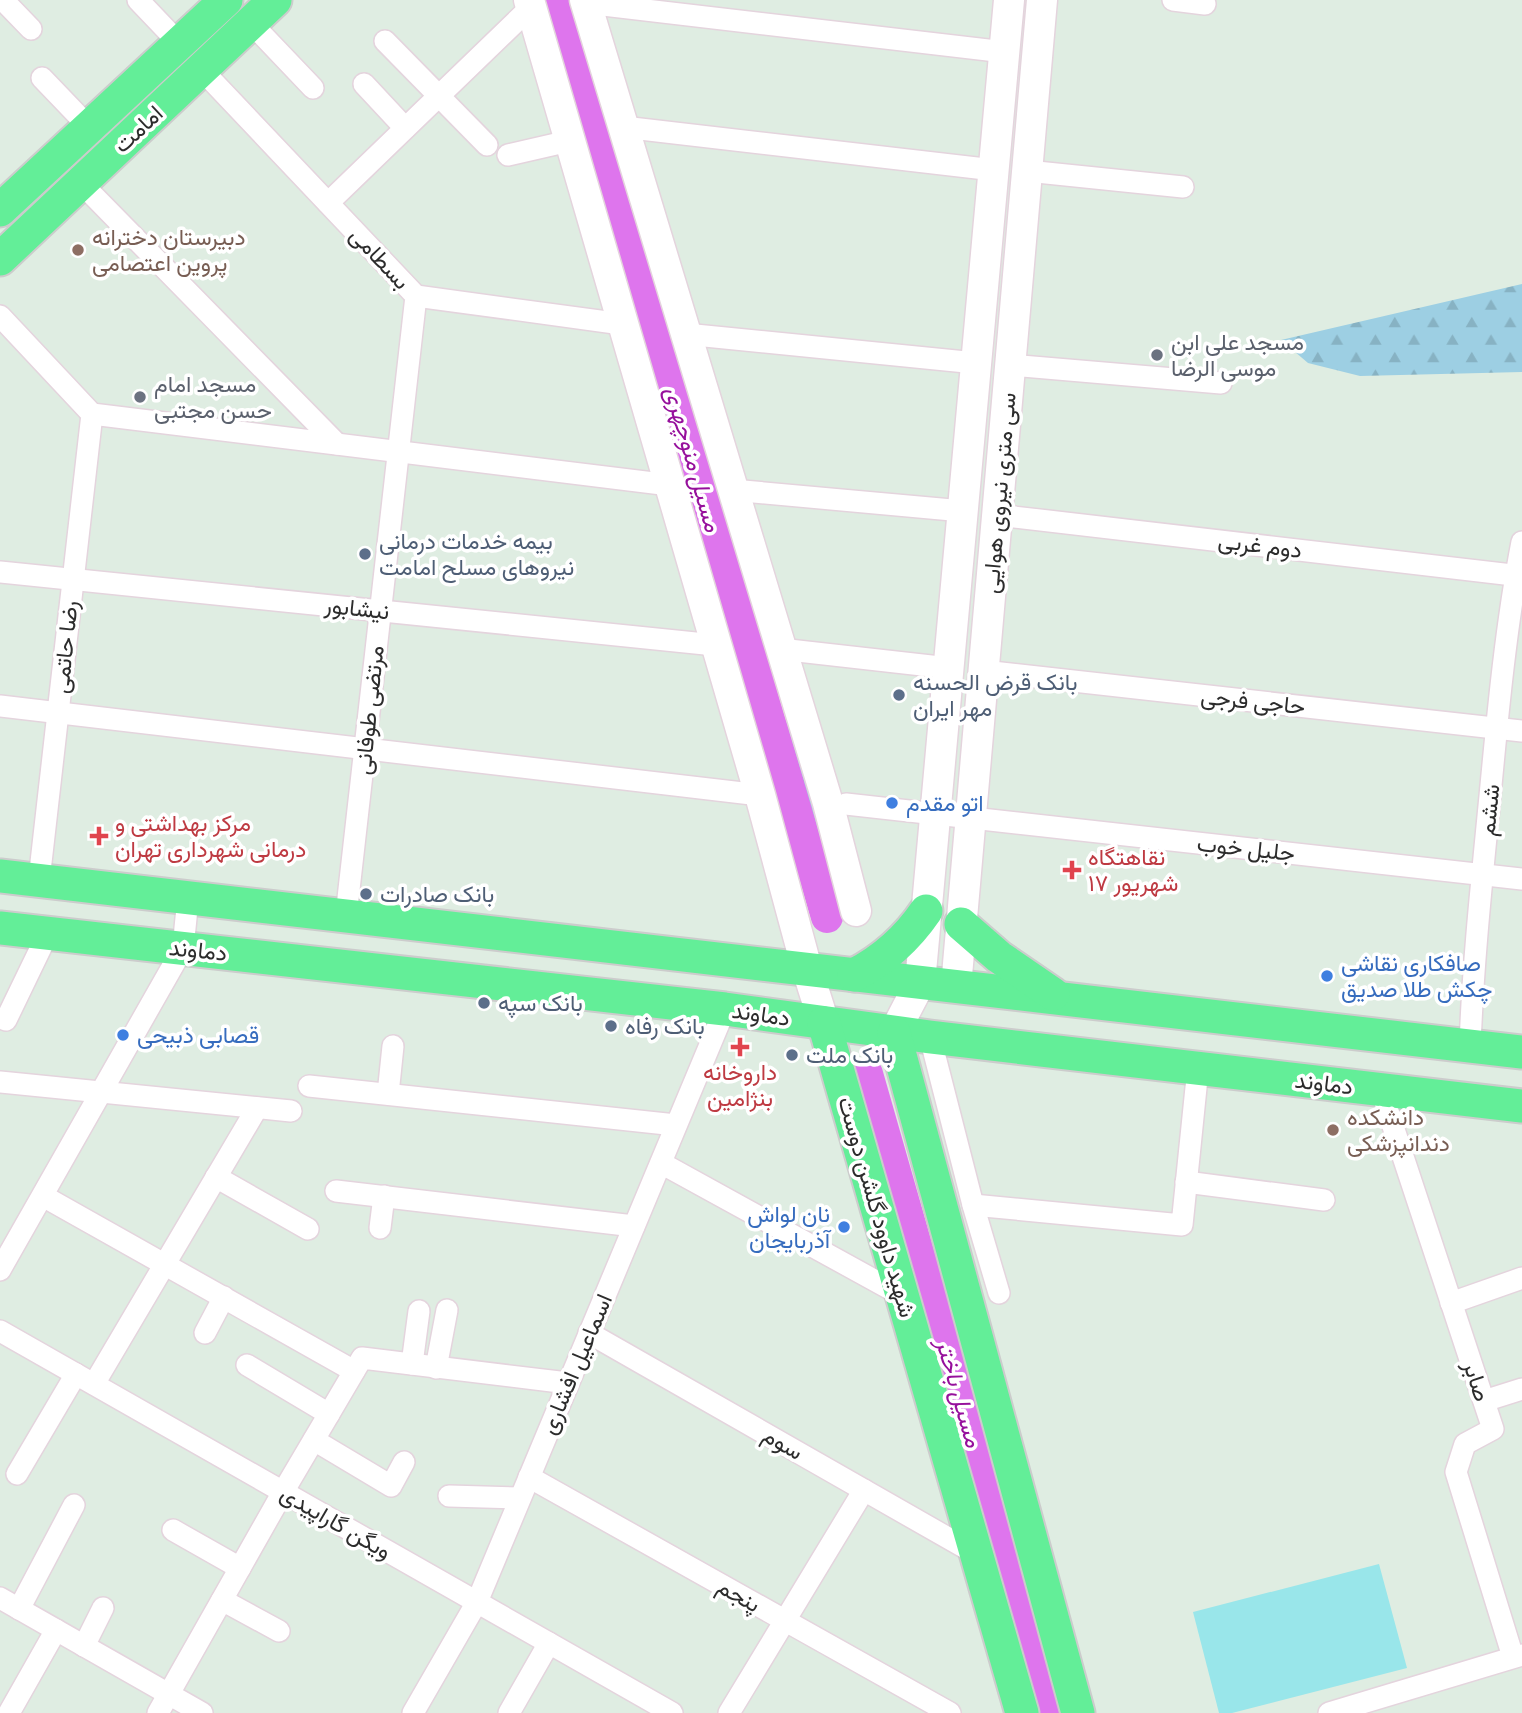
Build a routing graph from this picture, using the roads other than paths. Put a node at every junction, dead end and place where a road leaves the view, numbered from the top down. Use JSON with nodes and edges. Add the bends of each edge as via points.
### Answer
{"nodes":[{"id":1,"x":3,"y":0,"type":"edge"},
{"id":2,"x":138,"y":0,"type":"edge"},
{"id":3,"x":226,"y":0,"type":"edge"},
{"id":4,"x":275,"y":0,"type":"edge"},
{"id":5,"x":1009,"y":0,"type":"edge"},
{"id":6,"x":1042,"y":0,"type":"edge"},
{"id":7,"x":1173,"y":0,"type":"edge"},
{"id":8,"x":585,"y":1,"type":"edge"},
{"id":9,"x":530,"y":4,"type":"edge"},
{"id":10,"x":1205,"y":4,"type":"dead end"},
{"id":11,"x":251,"y":23,"type":"junction"},
{"id":12,"x":31,"y":29,"type":"dead end"},
{"id":13,"x":385,"y":41,"type":"dead end"},
{"id":14,"x":179,"y":43,"type":"junction"},
{"id":15,"x":1004,"y":52,"type":"junction"},
{"id":16,"x":201,"y":69,"type":"junction"},
{"id":17,"x":42,"y":78,"type":"dead end"},
{"id":18,"x":364,"y":84,"type":"dead end"},
{"id":19,"x":313,"y":88,"type":"dead end"},
{"id":20,"x":439,"y":95,"type":"junction"},
{"id":21,"x":89,"y":127,"type":"junction"},
{"id":22,"x":623,"y":127,"type":"junction"},
{"id":23,"x":405,"y":128,"type":"junction"},
{"id":24,"x":569,"y":141,"type":"junction"},
{"id":25,"x":487,"y":145,"type":"dead end"},
{"id":26,"x":508,"y":155,"type":"dead end"},
{"id":27,"x":994,"y":170,"type":"junction"},
{"id":28,"x":1027,"y":170,"type":"junction"},
{"id":29,"x":81,"y":183,"type":"junction"},
{"id":30,"x":1183,"y":187,"type":"dead end"},
{"id":31,"x":328,"y":203,"type":"junction"},
{"id":32,"x":0,"y":210,"type":"edge"},
{"id":33,"x":0,"y":259,"type":"edge"},
{"id":34,"x":415,"y":296,"type":"junction"},
{"id":35,"x":0,"y":316,"type":"edge"},
{"id":36,"x":622,"y":324,"type":"junction"},
{"id":37,"x":685,"y":334,"type":"junction"},
{"id":38,"x":976,"y":363,"type":"junction"},
{"id":39,"x":1010,"y":365,"type":"junction"},
{"id":40,"x":1221,"y":383,"type":"dead end"},
{"id":41,"x":92,"y":414,"type":"junction"},
{"id":42,"x":337,"y":444,"type":"junction"},
{"id":43,"x":398,"y":451,"type":"junction"},
{"id":44,"x":670,"y":485,"type":"junction"},
{"id":45,"x":732,"y":490,"type":"junction"},
{"id":46,"x":963,"y":511,"type":"junction"},
{"id":47,"x":997,"y":515,"type":"junction"},
{"id":48,"x":1522,"y":541,"type":"edge"},
{"id":49,"x":0,"y":572,"type":"edge"},
{"id":50,"x":1519,"y":575,"type":"edge"},
{"id":51,"x":73,"y":579,"type":"junction"},
{"id":52,"x":379,"y":610,"type":"junction"},
{"id":53,"x":715,"y":645,"type":"junction"},
{"id":54,"x":780,"y":649,"type":"junction"},
{"id":55,"x":949,"y":668,"type":"junction"},
{"id":56,"x":984,"y":671,"type":"junction"},
{"id":57,"x":0,"y":706,"type":"edge"},
{"id":58,"x":58,"y":712,"type":"junction"},
{"id":59,"x":1497,"y":729,"type":"junction"},
{"id":60,"x":1522,"y":732,"type":"edge"},
{"id":61,"x":365,"y":748,"type":"junction"},
{"id":62,"x":760,"y":795,"type":"junction"},
{"id":63,"x":837,"y":804,"type":"junction"},
{"id":64,"x":936,"y":814,"type":"junction"},
{"id":65,"x":970,"y":818,"type":"junction"},
{"id":66,"x":1482,"y":874,"type":"junction"},
{"id":67,"x":0,"y":876,"type":"edge"},
{"id":68,"x":1522,"y":879,"type":"edge"},
{"id":69,"x":39,"y":880,"type":"junction"},
{"id":70,"x":188,"y":898,"type":"junction"},
{"id":71,"x":856,"y":911,"type":"dead end"},
{"id":72,"x":926,"y":911,"type":"junction"},
{"id":73,"x":346,"y":916,"type":"junction"},
{"id":74,"x":961,"y":924,"type":"junction"},
{"id":75,"x":0,"y":928,"type":"edge"},
{"id":76,"x":48,"y":933,"type":"junction"},
{"id":77,"x":183,"y":948,"type":"junction"},
{"id":78,"x":807,"y":969,"type":"junction"},
{"id":79,"x":854,"y":975,"type":"junction"},
{"id":80,"x":920,"y":983,"type":"junction"},
{"id":81,"x":956,"y":987,"type":"junction"},
{"id":82,"x":1061,"y":999,"type":"junction"},
{"id":83,"x":725,"y":1009,"type":"junction"},
{"id":84,"x":6,"y":1020,"type":"dead end"},
{"id":85,"x":824,"y":1023,"type":"junction"},
{"id":86,"x":894,"y":1033,"type":"junction"},
{"id":87,"x":930,"y":1037,"type":"junction"},
{"id":88,"x":393,"y":1046,"type":"dead end"},
{"id":89,"x":1470,"y":1046,"type":"junction"},
{"id":90,"x":1522,"y":1052,"type":"edge"},
{"id":91,"x":1198,"y":1068,"type":"junction"},
{"id":92,"x":0,"y":1082,"type":"edge"},
{"id":93,"x":309,"y":1086,"type":"dead end"},
{"id":94,"x":1381,"y":1090,"type":"junction"},
{"id":95,"x":102,"y":1092,"type":"junction"},
{"id":96,"x":388,"y":1094,"type":"junction"},
{"id":97,"x":1522,"y":1106,"type":"edge"},
{"id":98,"x":257,"y":1108,"type":"junction"},
{"id":99,"x":291,"y":1111,"type":"dead end"},
{"id":100,"x":677,"y":1125,"type":"junction"},
{"id":101,"x":660,"y":1163,"type":"junction"},
{"id":102,"x":216,"y":1177,"type":"junction"},
{"id":103,"x":1186,"y":1182,"type":"junction"},
{"id":104,"x":336,"y":1191,"type":"dead end"},
{"id":105,"x":43,"y":1196,"type":"junction"},
{"id":106,"x":384,"y":1196,"type":"junction"},
{"id":107,"x":1324,"y":1200,"type":"dead end"},
{"id":108,"x":973,"y":1205,"type":"junction"},
{"id":109,"x":634,"y":1226,"type":"junction"},
{"id":110,"x":380,"y":1228,"type":"dead end"},
{"id":111,"x":308,"y":1229,"type":"dead end"},
{"id":112,"x":2,"y":1262,"type":"edge"},
{"id":113,"x":165,"y":1263,"type":"junction"},
{"id":114,"x":1522,"y":1278,"type":"edge"},
{"id":115,"x":999,"y":1293,"type":"dead end"},
{"id":116,"x":902,"y":1296,"type":"junction"},
{"id":117,"x":225,"y":1297,"type":"junction"},
{"id":118,"x":1451,"y":1303,"type":"junction"},
{"id":119,"x":447,"y":1310,"type":"dead end"},
{"id":120,"x":419,"y":1311,"type":"dead end"},
{"id":121,"x":0,"y":1331,"type":"edge"},
{"id":122,"x":205,"y":1333,"type":"dead end"},
{"id":123,"x":589,"y":1333,"type":"junction"},
{"id":124,"x":247,"y":1364,"type":"dead end"},
{"id":125,"x":412,"y":1364,"type":"junction"},
{"id":126,"x":358,"y":1365,"type":"junction"},
{"id":127,"x":436,"y":1368,"type":"junction"},
{"id":128,"x":85,"y":1379,"type":"junction"},
{"id":129,"x":568,"y":1383,"type":"junction"},
{"id":130,"x":1522,"y":1389,"type":"edge"},
{"id":131,"x":1484,"y":1401,"type":"junction"},
{"id":132,"x":329,"y":1414,"type":"junction"},
{"id":133,"x":314,"y":1440,"type":"junction"},
{"id":134,"x":404,"y":1462,"type":"dead end"},
{"id":135,"x":18,"y":1474,"type":"dead end"},
{"id":136,"x":529,"y":1477,"type":"junction"},
{"id":137,"x":864,"y":1490,"type":"junction"},
{"id":138,"x":283,"y":1492,"type":"junction"},
{"id":139,"x":449,"y":1496,"type":"dead end"},
{"id":140,"x":520,"y":1498,"type":"junction"},
{"id":141,"x":74,"y":1505,"type":"dead end"},
{"id":142,"x":173,"y":1530,"type":"dead end"},
{"id":143,"x":976,"y":1554,"type":"junction"},
{"id":144,"x":240,"y":1568,"type":"junction"},
{"id":145,"x":0,"y":1598,"type":"edge"},
{"id":146,"x":222,"y":1600,"type":"junction"},
{"id":147,"x":477,"y":1602,"type":"junction"},
{"id":148,"x":19,"y":1608,"type":"junction"},
{"id":149,"x":103,"y":1608,"type":"dead end"},
{"id":150,"x":785,"y":1621,"type":"junction"},
{"id":151,"x":56,"y":1630,"type":"junction"},
{"id":152,"x":279,"y":1631,"type":"dead end"},
{"id":153,"x":549,"y":1643,"type":"junction"},
{"id":154,"x":84,"y":1646,"type":"junction"},
{"id":155,"x":1518,"y":1656,"type":"edge"},
{"id":156,"x":169,"y":1694,"type":"junction"},
{"id":157,"x":1398,"y":1703,"type":"edge"},
{"id":158,"x":9,"y":1713,"type":"edge"},
{"id":159,"x":158,"y":1713,"type":"edge"},
{"id":160,"x":202,"y":1713,"type":"edge"},
{"id":161,"x":413,"y":1713,"type":"edge"},
{"id":162,"x":509,"y":1713,"type":"edge"},
{"id":163,"x":672,"y":1713,"type":"edge"},
{"id":164,"x":729,"y":1713,"type":"edge"},
{"id":165,"x":950,"y":1713,"type":"edge"},
{"id":166,"x":1022,"y":1713,"type":"edge"},
{"id":167,"x":1077,"y":1713,"type":"edge"},
{"id":168,"x":1329,"y":1713,"type":"edge"}],
"edges":[{"from":1,"to":12,"type":"street"},
{"from":2,"to":14,"type":"street"},
{"from":3,"to":14,"type":"main road","name":"امامت"},
{"from":4,"to":11,"type":"main road","name":"امامت"},
{"from":5,"to":15,"type":"main road","name":"سی متری نیروی هوایی"},
{"from":6,"to":28,"type":"main road","name":"سی متری نیروی هوایی"},
{"from":7,"to":10,"type":"street"},
{"from":8,"to":15,"type":"street"},
{"from":8,"to":22,"type":"main road"},
{"from":9,"to":20,"type":"street"},
{"from":9,"to":24,"type":"main road"},
{"from":11,"to":16,"type":"main road","name":"امامت"},
{"from":11,"to":19,"type":"street"},
{"from":13,"to":20,"type":"street"},
{"from":14,"to":21,"type":"main road","name":"امامت"},
{"from":15,"to":27,"type":"main road","name":"سی متری نیروی هوایی"},
{"from":16,"to":29,"type":"main road","name":"امامت"},
{"from":16,"to":31,"type":"street","name":"بسطامی"},
{"from":17,"to":21,"type":"street"},
{"from":18,"to":23,"type":"street"},
{"from":20,"to":23,"type":"street"},
{"from":20,"to":25,"type":"street"},
{"from":21,"to":32,"type":"main road","name":"امامت"},
{"from":22,"to":27,"type":"street"},
{"from":22,"to":37,"type":"main road"},
{"from":23,"to":31,"type":"street"},
{"from":24,"to":26,"type":"street"},
{"from":24,"to":36,"type":"main road"},
{"from":27,"to":38,"type":"main road","name":"سی متری نیروی هوایی"},
{"from":28,"to":30,"type":"street"},
{"from":28,"to":39,"type":"main road","name":"سی متری نیروی هوایی"},
{"from":29,"to":33,"type":"main road","name":"امامت"},
{"from":29,"to":42,"type":"street"},
{"from":31,"to":34,"type":"street","name":"بسطامی"},
{"from":34,"to":36,"type":"street","name":"بسطامی"},
{"from":34,"to":43,"type":"street","name":"مرتضی طوفانی"},
{"from":35,"to":41,"type":"street"},
{"from":36,"to":44,"type":"main road"},
{"from":37,"to":38,"type":"street"},
{"from":37,"to":45,"type":"main road"},
{"from":38,"to":46,"type":"main road","name":"سی متری نیروی هوایی"},
{"from":39,"to":40,"type":"street"},
{"from":39,"to":47,"type":"main road","name":"سی متری نیروی هوایی"},
{"from":41,"to":42,"type":"street"},
{"from":41,"to":51,"type":"street","name":"رضا حاتمی"},
{"from":42,"to":43,"type":"street"},
{"from":43,"to":44,"type":"street"},
{"from":43,"to":52,"type":"street","name":"مرتضی طوفانی"},
{"from":44,"to":53,"type":"main road"},
{"from":45,"to":46,"type":"street"},
{"from":45,"to":54,"type":"main road"},
{"from":46,"to":55,"type":"main road","name":"سی متری نیروی هوایی"},
{"from":47,"to":50,"type":"street","name":"دوم غربی"},
{"from":47,"to":56,"type":"main road","name":"سی متری نیروی هوایی"},
{"from":48,"to":50,"type":"street","name":"ششم"},
{"from":49,"to":51,"type":"street","name":"نیشابور"},
{"from":50,"to":59,"type":"street","name":"ششم"},
{"from":51,"to":52,"type":"street","name":"نیشابور"},
{"from":51,"to":58,"type":"street","name":"رضا حاتمی"},
{"from":52,"to":53,"type":"street","name":"نیشابور"},
{"from":52,"to":61,"type":"street","name":"مرتضی طوفانی"},
{"from":53,"to":62,"type":"main road"},
{"from":54,"to":55,"type":"street"},
{"from":54,"to":63,"type":"main road"},
{"from":55,"to":64,"type":"main road","name":"سی متری نیروی هوایی"},
{"from":56,"to":59,"type":"street","name":"حاجی فرجی"},
{"from":56,"to":65,"type":"main road","name":"سی متری نیروی هوایی"},
{"from":57,"to":58,"type":"street"},
{"from":58,"to":61,"type":"street"},
{"from":58,"to":69,"type":"street","name":"رضا حاتمی"},
{"from":59,"to":60,"type":"street","name":"حاجی فرجی"},
{"from":59,"to":66,"type":"street","name":"ششم"},
{"from":61,"to":62,"type":"street"},
{"from":61,"to":73,"type":"street","name":"مرتضی طوفانی"},
{"from":62,"to":78,"type":"main road"},
{"from":63,"to":64,"type":"street","name":"جلیل خوب"},
{"from":63,"to":71,"type":"main road"},
{"from":64,"to":65,"type":"street","name":"جلیل خوب"},
{"from":64,"to":72,"type":"main road","name":"سی متری نیروی هوایی"},
{"from":65,"to":66,"type":"street","name":"جلیل خوب"},
{"from":65,"to":74,"type":"main road","name":"سی متری نیروی هوایی"},
{"from":66,"to":68,"type":"street","name":"جلیل خوب"},
{"from":66,"to":89,"type":"street","name":"ششم"},
{"from":67,"to":69,"type":"main road"},
{"from":69,"to":70,"type":"main road"},
{"from":70,"to":73,"type":"main road"},
{"from":70,"to":77,"type":"street"},
{"from":72,"to":79,"type":"main road","via":[[895,948]]},
{"from":72,"to":80,"type":"main road","name":"سی متری نیروی هوایی"},
{"from":73,"to":78,"type":"main road"},
{"from":74,"to":81,"type":"main road","name":"سی متری نیروی هوایی"},
{"from":74,"to":82,"type":"main road","via":[[999,957]]},
{"from":75,"to":76,"type":"main road","name":"دماوند"},
{"from":76,"to":77,"type":"main road","name":"دماوند"},
{"from":76,"to":84,"type":"street"},
{"from":77,"to":83,"type":"main road","name":"دماوند"},
{"from":77,"to":95,"type":"street"},
{"from":78,"to":79,"type":"main road"},
{"from":78,"to":85,"type":"main road"},
{"from":79,"to":80,"type":"main road"},
{"from":80,"to":81,"type":"main road"},
{"from":80,"to":86,"type":"main road"},
{"from":81,"to":82,"type":"main road"},
{"from":82,"to":89,"type":"main road"},
{"from":83,"to":85,"type":"main road","name":"دماوند"},
{"from":83,"to":100,"type":"street","name":"اسماعیل افشاری"},
{"from":85,"to":86,"type":"main road","name":"دماوند"},
{"from":85,"to":116,"type":"main road","name":"شهید داوود گلشن دوست"},
{"from":86,"to":87,"type":"main road","name":"دماوند"},
{"from":86,"to":167,"type":"main road"},
{"from":87,"to":91,"type":"main road","name":"دماوند"},
{"from":87,"to":108,"type":"street"},
{"from":88,"to":96,"type":"street"},
{"from":89,"to":90,"type":"main road"},
{"from":91,"to":94,"type":"main road","name":"دماوند"},
{"from":91,"to":103,"type":"street"},
{"from":92,"to":95,"type":"street"},
{"from":93,"to":96,"type":"street"},
{"from":94,"to":97,"type":"main road","name":"دماوند"},
{"from":94,"to":118,"type":"street","name":"صابر"},
{"from":95,"to":98,"type":"street"},
{"from":95,"to":105,"type":"street"},
{"from":96,"to":100,"type":"street"},
{"from":98,"to":99,"type":"street"},
{"from":98,"to":102,"type":"street"},
{"from":100,"to":101,"type":"street","name":"اسماعیل افشاری"},
{"from":101,"to":109,"type":"street","name":"اسماعیل افشاری"},
{"from":101,"to":116,"type":"street"},
{"from":102,"to":111,"type":"street"},
{"from":102,"to":113,"type":"street"},
{"from":103,"to":107,"type":"street"},
{"from":103,"to":108,"type":"street","via":[[1182,1225]]},
{"from":104,"to":106,"type":"street"},
{"from":105,"to":112,"type":"street"},
{"from":105,"to":113,"type":"street"},
{"from":106,"to":109,"type":"street"},
{"from":106,"to":110,"type":"street"},
{"from":108,"to":115,"type":"street"},
{"from":109,"to":123,"type":"street","name":"اسماعیل افشاری"},
{"from":113,"to":117,"type":"street"},
{"from":113,"to":128,"type":"street"},
{"from":114,"to":118,"type":"street"},
{"from":116,"to":143,"type":"main road","name":"شهید داوود گلشن دوست"},
{"from":117,"to":122,"type":"street"},
{"from":117,"to":126,"type":"street"},
{"from":118,"to":131,"type":"street","name":"صابر"},
{"from":119,"to":127,"type":"street"},
{"from":120,"to":125,"type":"street"},
{"from":121,"to":128,"type":"street","name":"ویگن گاراپیدی"},
{"from":123,"to":129,"type":"street","name":"اسماعیل افشاری"},
{"from":123,"to":137,"type":"street","name":"سوم"},
{"from":124,"to":132,"type":"street"},
{"from":125,"to":126,"type":"street"},
{"from":125,"to":127,"type":"street"},
{"from":126,"to":132,"type":"street"},
{"from":127,"to":129,"type":"street"},
{"from":128,"to":135,"type":"street"},
{"from":128,"to":138,"type":"street","name":"ویگن گاراپیدی"},
{"from":129,"to":136,"type":"street","name":"اسماعیل افشاری"},
{"from":130,"to":131,"type":"street"},
{"from":131,"to":155,"type":"street","name":"صابر","via":[[1493,1429],[1465,1444],[1456,1472]]},
{"from":132,"to":133,"type":"street"},
{"from":133,"to":134,"type":"street","via":[[391,1486]]},
{"from":133,"to":138,"type":"street"},
{"from":136,"to":140,"type":"street","name":"اسماعیل افشاری"},
{"from":136,"to":150,"type":"street","name":"پنجم"},
{"from":137,"to":143,"type":"street","name":"سوم"},
{"from":137,"to":150,"type":"street"},
{"from":138,"to":144,"type":"street"},
{"from":138,"to":147,"type":"street","name":"ویگن گاراپیدی"},
{"from":139,"to":140,"type":"street"},
{"from":140,"to":147,"type":"street","name":"اسماعیل افشاری"},
{"from":141,"to":148,"type":"street"},
{"from":142,"to":144,"type":"street"},
{"from":143,"to":166,"type":"main road","name":"شهید داوود گلشن دوست"},
{"from":144,"to":146,"type":"street"},
{"from":145,"to":148,"type":"street"},
{"from":146,"to":152,"type":"street"},
{"from":146,"to":156,"type":"street"},
{"from":147,"to":153,"type":"street","name":"ویگن گاراپیدی"},
{"from":147,"to":161,"type":"street","name":"اسماعیل افشاری"},
{"from":148,"to":151,"type":"street"},
{"from":149,"to":154,"type":"street"},
{"from":150,"to":164,"type":"street"},
{"from":150,"to":165,"type":"street","name":"پنجم"},
{"from":151,"to":154,"type":"street"},
{"from":151,"to":158,"type":"street"},
{"from":153,"to":162,"type":"street"},
{"from":153,"to":163,"type":"street","name":"ویگن گاراپیدی"},
{"from":154,"to":156,"type":"street"},
{"from":155,"to":157,"type":"street"},
{"from":156,"to":159,"type":"street"},
{"from":156,"to":160,"type":"street"},
{"from":157,"to":168,"type":"street"}]}
